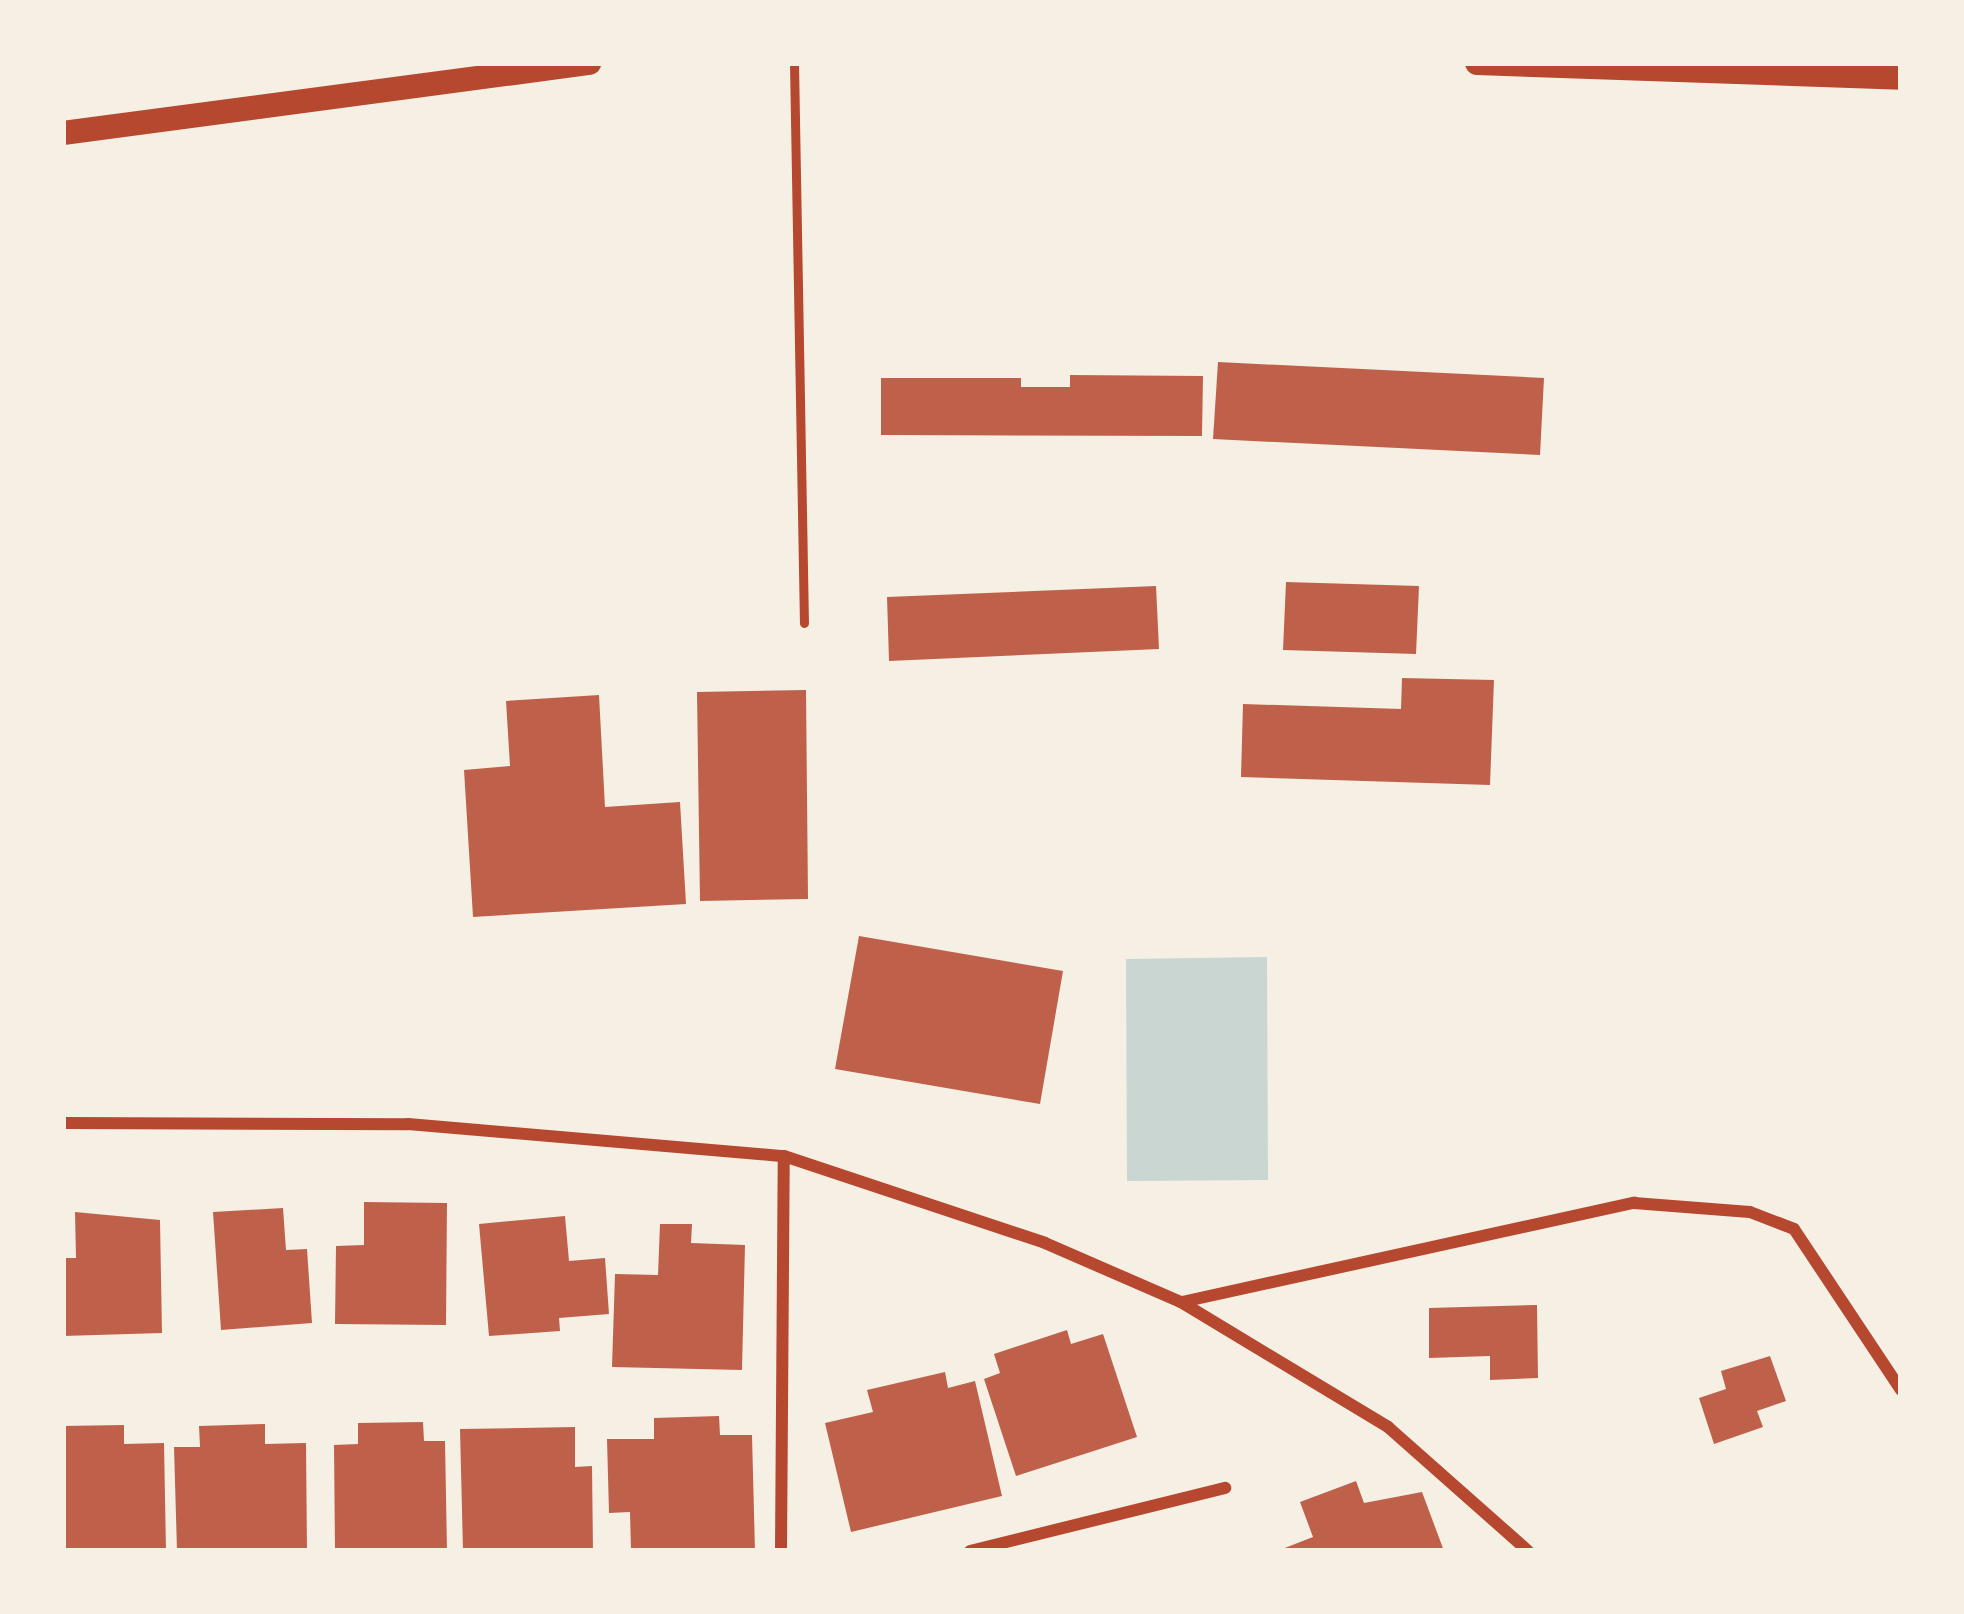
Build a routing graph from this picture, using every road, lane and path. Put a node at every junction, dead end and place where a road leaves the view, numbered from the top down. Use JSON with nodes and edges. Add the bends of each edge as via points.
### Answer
{"nodes":[{"id":1,"x":589,"y":63,"type":"edge"},
{"id":2,"x":794,"y":63,"type":"edge"},
{"id":3,"x":1477,"y":63,"type":"edge"},
{"id":4,"x":1901,"y":78,"type":"edge"},
{"id":5,"x":63,"y":134,"type":"edge"},
{"id":6,"x":804,"y":623,"type":"dead end"},
{"id":7,"x":63,"y":1123,"type":"edge"},
{"id":8,"x":784,"y":1156,"type":"junction"},
{"id":9,"x":1180,"y":1302,"type":"junction"},
{"id":10,"x":1901,"y":1390,"type":"edge"},
{"id":11,"x":1225,"y":1489,"type":"dead end"},
{"id":12,"x":781,"y":1551,"type":"edge"},
{"id":13,"x":970,"y":1551,"type":"edge"},
{"id":14,"x":1528,"y":1551,"type":"edge"}],
"edges":[{"from":1,"to":5,"type":"main road"},
{"from":2,"to":6,"type":"lane"},
{"from":3,"to":4,"type":"main road"},
{"from":7,"to":8,"type":"street","via":[[408,1124]]},
{"from":8,"to":9,"type":"street","via":[[1045,1243]]},
{"from":8,"to":12,"type":"street"},
{"from":9,"to":10,"type":"street","via":[[1634,1203],[1750,1212],[1794,1229]]},
{"from":9,"to":14,"type":"street","via":[[1388,1427]]},
{"from":11,"to":13,"type":"street"}]}
